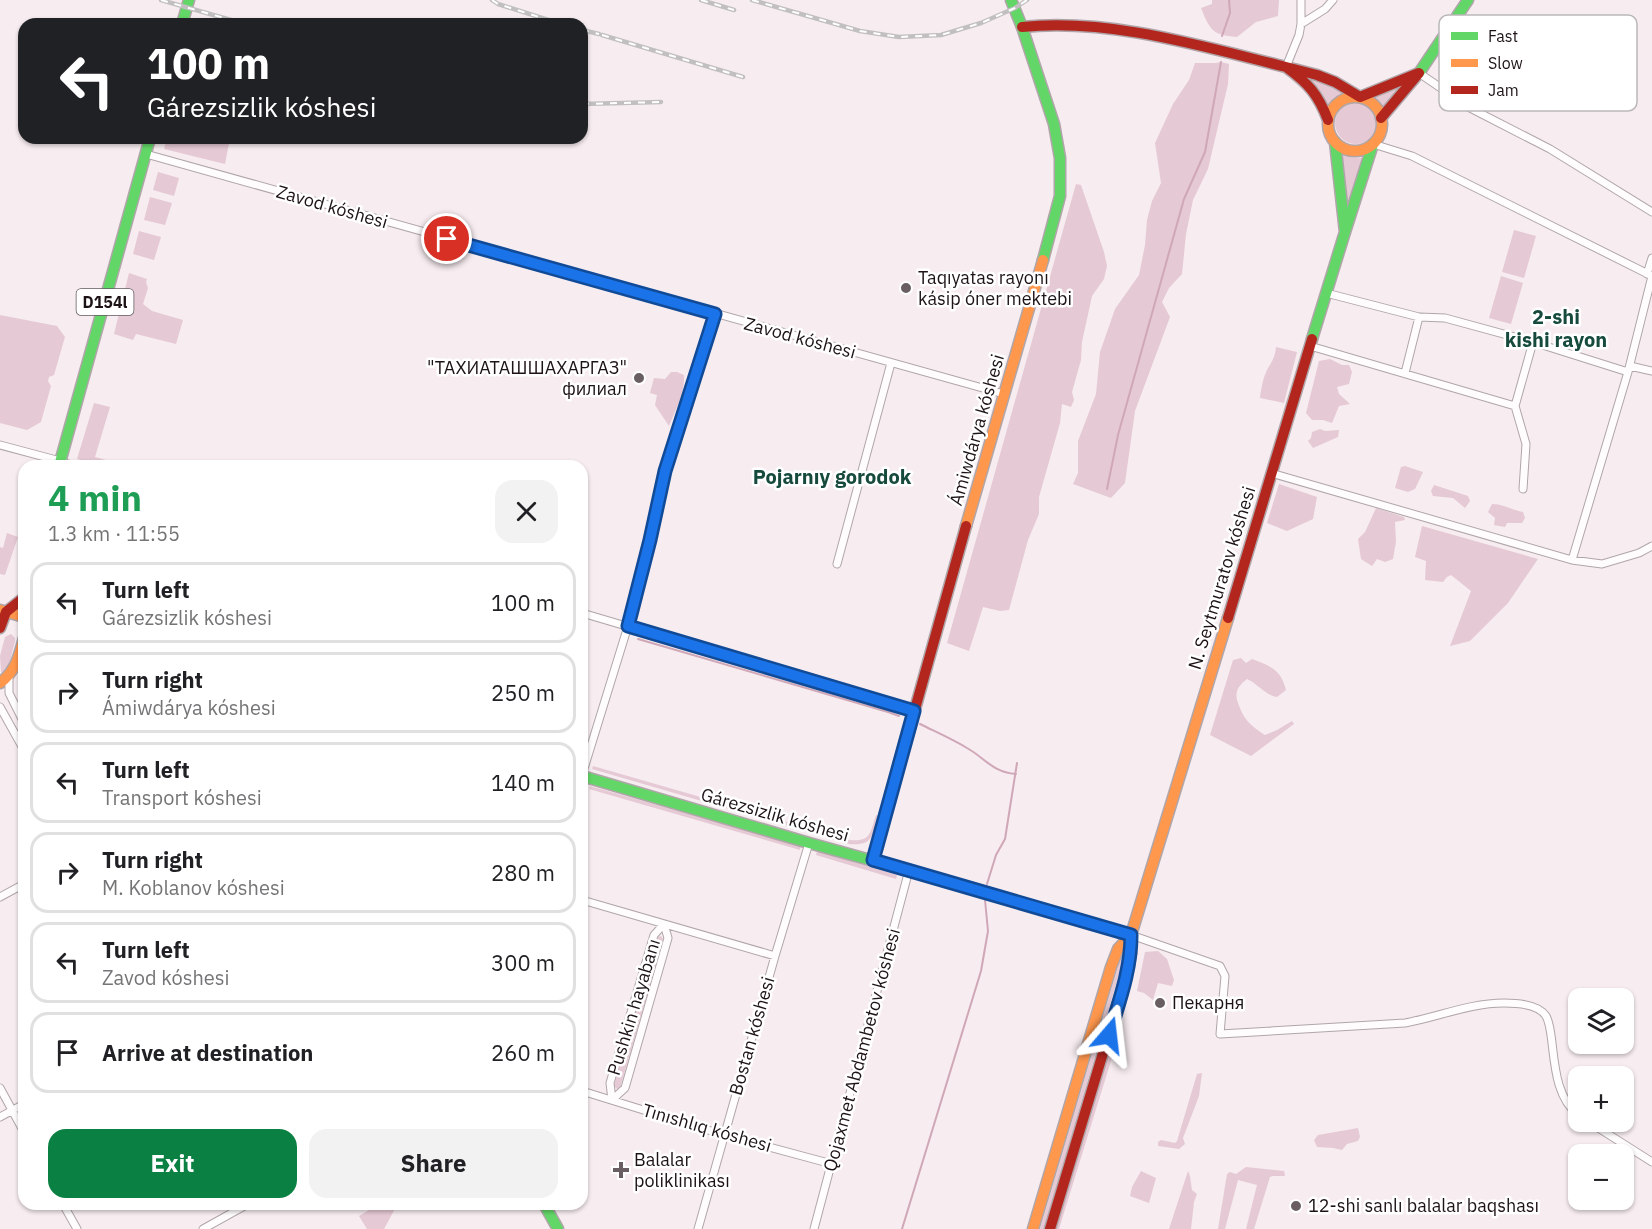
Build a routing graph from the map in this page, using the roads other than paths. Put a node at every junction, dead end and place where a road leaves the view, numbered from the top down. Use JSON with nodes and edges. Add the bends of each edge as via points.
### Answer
{"nodes":[{"id":1,"x":189,"y":0,"type":"edge"},
{"id":2,"x":1301,"y":0,"type":"edge"},
{"id":3,"x":1333,"y":0,"type":"edge"},
{"id":4,"x":1468,"y":0,"type":"edge"},
{"id":5,"x":1013,"y":4,"type":"edge"},
{"id":6,"x":1458,"y":15,"type":"edge"},
{"id":7,"x":184,"y":18,"type":"edge"},
{"id":8,"x":1301,"y":24,"type":"junction"},
{"id":9,"x":1022,"y":27,"type":"junction"},
{"id":10,"x":1439,"y":43,"type":"edge"},
{"id":11,"x":1286,"y":67,"type":"junction"},
{"id":12,"x":1419,"y":72,"type":"junction"},
{"id":13,"x":1439,"y":86,"type":"edge"},
{"id":14,"x":1360,"y":97,"type":"junction"},
{"id":15,"x":1476,"y":111,"type":"edge"},
{"id":16,"x":1381,"y":118,"type":"junction"},
{"id":17,"x":1328,"y":120,"type":"junction"},
{"id":18,"x":1335,"y":142,"type":"junction"},
{"id":19,"x":148,"y":144,"type":"edge"},
{"id":20,"x":1373,"y":144,"type":"junction"},
{"id":21,"x":146,"y":154,"type":"junction"},
{"id":22,"x":1652,"y":212,"type":"edge"},
{"id":23,"x":1345,"y":232,"type":"junction"},
{"id":24,"x":1652,"y":258,"type":"edge"},
{"id":25,"x":1650,"y":275,"type":"edge"},
{"id":26,"x":1326,"y":293,"type":"junction"},
{"id":27,"x":715,"y":314,"type":"junction"},
{"id":28,"x":1419,"y":317,"type":"junction"},
{"id":29,"x":1533,"y":342,"type":"junction"},
{"id":30,"x":1310,"y":345,"type":"junction"},
{"id":31,"x":891,"y":363,"type":"junction"},
{"id":32,"x":1629,"y":369,"type":"junction"},
{"id":33,"x":1652,"y":371,"type":"edge"},
{"id":34,"x":1405,"y":374,"type":"junction"},
{"id":35,"x":1004,"y":394,"type":"junction"},
{"id":36,"x":1515,"y":406,"type":"junction"},
{"id":37,"x":0,"y":445,"type":"edge"},
{"id":38,"x":47,"y":460,"type":"edge"},
{"id":39,"x":61,"y":460,"type":"edge"},
{"id":40,"x":1271,"y":472,"type":"junction"},
{"id":41,"x":1523,"y":489,"type":"dead end"},
{"id":42,"x":1652,"y":546,"type":"edge"},
{"id":43,"x":1572,"y":560,"type":"junction"},
{"id":44,"x":837,"y":564,"type":"dead end"},
{"id":45,"x":18,"y":602,"type":"edge"},
{"id":46,"x":3,"y":611,"type":"edge"},
{"id":47,"x":18,"y":615,"type":"edge"},
{"id":48,"x":588,"y":615,"type":"edge"},
{"id":49,"x":628,"y":626,"type":"junction"},
{"id":50,"x":0,"y":628,"type":"edge"},
{"id":51,"x":18,"y":659,"type":"edge"},
{"id":52,"x":4,"y":680,"type":"edge"},
{"id":53,"x":0,"y":707,"type":"edge"},
{"id":54,"x":18,"y":711,"type":"edge"},
{"id":55,"x":914,"y":711,"type":"junction"},
{"id":56,"x":18,"y":739,"type":"edge"},
{"id":57,"x":588,"y":756,"type":"edge"},
{"id":58,"x":588,"y":778,"type":"edge"},
{"id":59,"x":809,"y":843,"type":"junction"},
{"id":60,"x":873,"y":860,"type":"junction"},
{"id":61,"x":909,"y":870,"type":"junction"},
{"id":62,"x":18,"y":887,"type":"edge"},
{"id":63,"x":0,"y":897,"type":"edge"},
{"id":64,"x":588,"y":902,"type":"edge"},
{"id":65,"x":664,"y":924,"type":"junction"},
{"id":66,"x":1131,"y":935,"type":"junction"},
{"id":67,"x":775,"y":956,"type":"junction"},
{"id":68,"x":0,"y":1088,"type":"edge"},
{"id":69,"x":588,"y":1093,"type":"edge"},
{"id":70,"x":612,"y":1100,"type":"junction"},
{"id":71,"x":1568,"y":1102,"type":"edge"},
{"id":72,"x":18,"y":1107,"type":"edge"},
{"id":73,"x":12,"y":1110,"type":"junction"},
{"id":74,"x":0,"y":1117,"type":"edge"},
{"id":75,"x":18,"y":1121,"type":"edge"},
{"id":76,"x":1605,"y":1132,"type":"edge"},
{"id":77,"x":724,"y":1135,"type":"junction"},
{"id":78,"x":1652,"y":1162,"type":"edge"},
{"id":79,"x":832,"y":1164,"type":"junction"},
{"id":80,"x":66,"y":1210,"type":"edge"},
{"id":81,"x":237,"y":1210,"type":"edge"},
{"id":82,"x":547,"y":1210,"type":"edge"},
{"id":83,"x":77,"y":1229,"type":"edge"},
{"id":84,"x":203,"y":1229,"type":"edge"},
{"id":85,"x":558,"y":1229,"type":"edge"},
{"id":86,"x":698,"y":1229,"type":"edge"},
{"id":87,"x":814,"y":1229,"type":"edge"},
{"id":88,"x":1033,"y":1229,"type":"edge"},
{"id":89,"x":1050,"y":1229,"type":"edge"}],
"edges":[{"from":1,"to":7,"type":"street"},
{"from":2,"to":8,"type":"street"},
{"from":3,"to":8,"type":"street"},
{"from":4,"to":6,"type":"street"},
{"from":5,"to":9,"type":"street","name":"Ámiwdárya kóshesi"},
{"from":8,"to":11,"type":"street"},
{"from":9,"to":11,"type":"street","via":[[1097,27],[1179,40]]},
{"from":9,"to":35,"type":"street","name":"Ámiwdárya kóshesi","via":[[1054,124],[1060,158],[1060,196]]},
{"from":10,"to":12,"type":"street"},
{"from":11,"to":14,"type":"street","via":[[1335,82]]},
{"from":11,"to":17,"type":"street","via":[[1308,83]]},
{"from":12,"to":13,"type":"street"},
{"from":12,"to":14,"type":"street"},
{"from":12,"to":16,"type":"street"},
{"from":14,"to":16,"type":"street","via":[[1374,105]]},
{"from":14,"to":17,"type":"street","via":[[1336,105]]},
{"from":15,"to":22,"type":"street","via":[[1550,149]]},
{"from":16,"to":20,"type":"street","via":[[1381,132]]},
{"from":17,"to":18,"type":"street"},
{"from":18,"to":20,"type":"street","via":[[1349,151]]},
{"from":18,"to":23,"type":"street"},
{"from":19,"to":21,"type":"street","number":"D154l"},
{"from":20,"to":23,"type":"street","name":"N. Seytmuratov kóshesi"},
{"from":20,"to":25,"type":"street","via":[[1412,156]]},
{"from":21,"to":27,"type":"street","name":"Zavod kóshesi"},
{"from":21,"to":39,"type":"street","number":"D154l"},
{"from":23,"to":26,"type":"street","name":"N. Seytmuratov kóshesi"},
{"from":24,"to":25,"type":"street"},
{"from":25,"to":32,"type":"street"},
{"from":26,"to":28,"type":"street"},
{"from":26,"to":30,"type":"street","name":"N. Seytmuratov kóshesi"},
{"from":27,"to":31,"type":"street","name":"Zavod kóshesi"},
{"from":27,"to":49,"type":"street","via":[[665,471]]},
{"from":28,"to":29,"type":"street","via":[[1445,318]]},
{"from":28,"to":34,"type":"street"},
{"from":29,"to":32,"type":"street"},
{"from":29,"to":36,"type":"street"},
{"from":30,"to":34,"type":"street"},
{"from":30,"to":40,"type":"street","name":"N. Seytmuratov kóshesi"},
{"from":31,"to":35,"type":"street","name":"Zavod kóshesi"},
{"from":31,"to":44,"type":"street"},
{"from":32,"to":33,"type":"street"},
{"from":32,"to":43,"type":"street"},
{"from":34,"to":36,"type":"street"},
{"from":35,"to":55,"type":"street","name":"Ámiwdárya kóshesi"},
{"from":36,"to":41,"type":"street","via":[[1526,444]]},
{"from":37,"to":38,"type":"street"},
{"from":40,"to":43,"type":"street"},
{"from":40,"to":66,"type":"street","name":"N. Seytmuratov kóshesi"},
{"from":42,"to":43,"type":"street","via":[[1639,554],[1602,564]]},
{"from":45,"to":46,"type":"street"},
{"from":46,"to":47,"type":"street"},
{"from":46,"to":50,"type":"street"},
{"from":48,"to":49,"type":"street"},
{"from":49,"to":55,"type":"street"},
{"from":49,"to":57,"type":"street"},
{"from":51,"to":52,"type":"street"},
{"from":52,"to":54,"type":"street"},
{"from":53,"to":56,"type":"street"},
{"from":55,"to":60,"type":"street","name":"Ámiwdárya kóshesi"},
{"from":58,"to":59,"type":"street","name":"Gárezsizlik kóshesi"},
{"from":59,"to":60,"type":"street","name":"Gárezsizlik kóshesi"},
{"from":59,"to":67,"type":"street","name":"Bostan kóshesi"},
{"from":60,"to":61,"type":"street","name":"Gárezsizlik kóshesi"},
{"from":61,"to":66,"type":"street","name":"Gárezsizlik kóshesi"},
{"from":61,"to":79,"type":"street","name":"Qojaxmet Abdambetov kóshesi"},
{"from":62,"to":63,"type":"street"},
{"from":64,"to":65,"type":"street"},
{"from":65,"to":67,"type":"street"},
{"from":65,"to":70,"type":"street","name":"Pushkin hayabanı","via":[[654,934],[610,1083]]},
{"from":65,"to":70,"type":"street","name":"Pushkin hayabanı","via":[[668,938],[625,1088]]},
{"from":66,"to":71,"type":"street","via":[[1220,966],[1225,976],[1220,1034],[1405,1023],[1466,1008],[1526,1004],[1547,1017],[1555,1070]]},
{"from":66,"to":88,"type":"street","via":[[1118,949],[1111,967]]},
{"from":66,"to":89,"type":"street","via":[[1128,970]]},
{"from":67,"to":77,"type":"street","name":"Bostan kóshesi"},
{"from":68,"to":73,"type":"street"},
{"from":69,"to":70,"type":"street","name":"Tınıshlıq kóshesi"},
{"from":70,"to":77,"type":"street","name":"Tınıshlıq kóshesi"},
{"from":72,"to":73,"type":"street"},
{"from":73,"to":74,"type":"street"},
{"from":73,"to":75,"type":"street"},
{"from":76,"to":78,"type":"street"},
{"from":77,"to":79,"type":"street","name":"Tınıshlıq kóshesi"},
{"from":77,"to":86,"type":"street","name":"Bostan kóshesi"},
{"from":79,"to":87,"type":"street","name":"Qojaxmet Abdambetov kóshesi"},
{"from":80,"to":83,"type":"street"},
{"from":81,"to":84,"type":"street"},
{"from":82,"to":85,"type":"street"}]}
